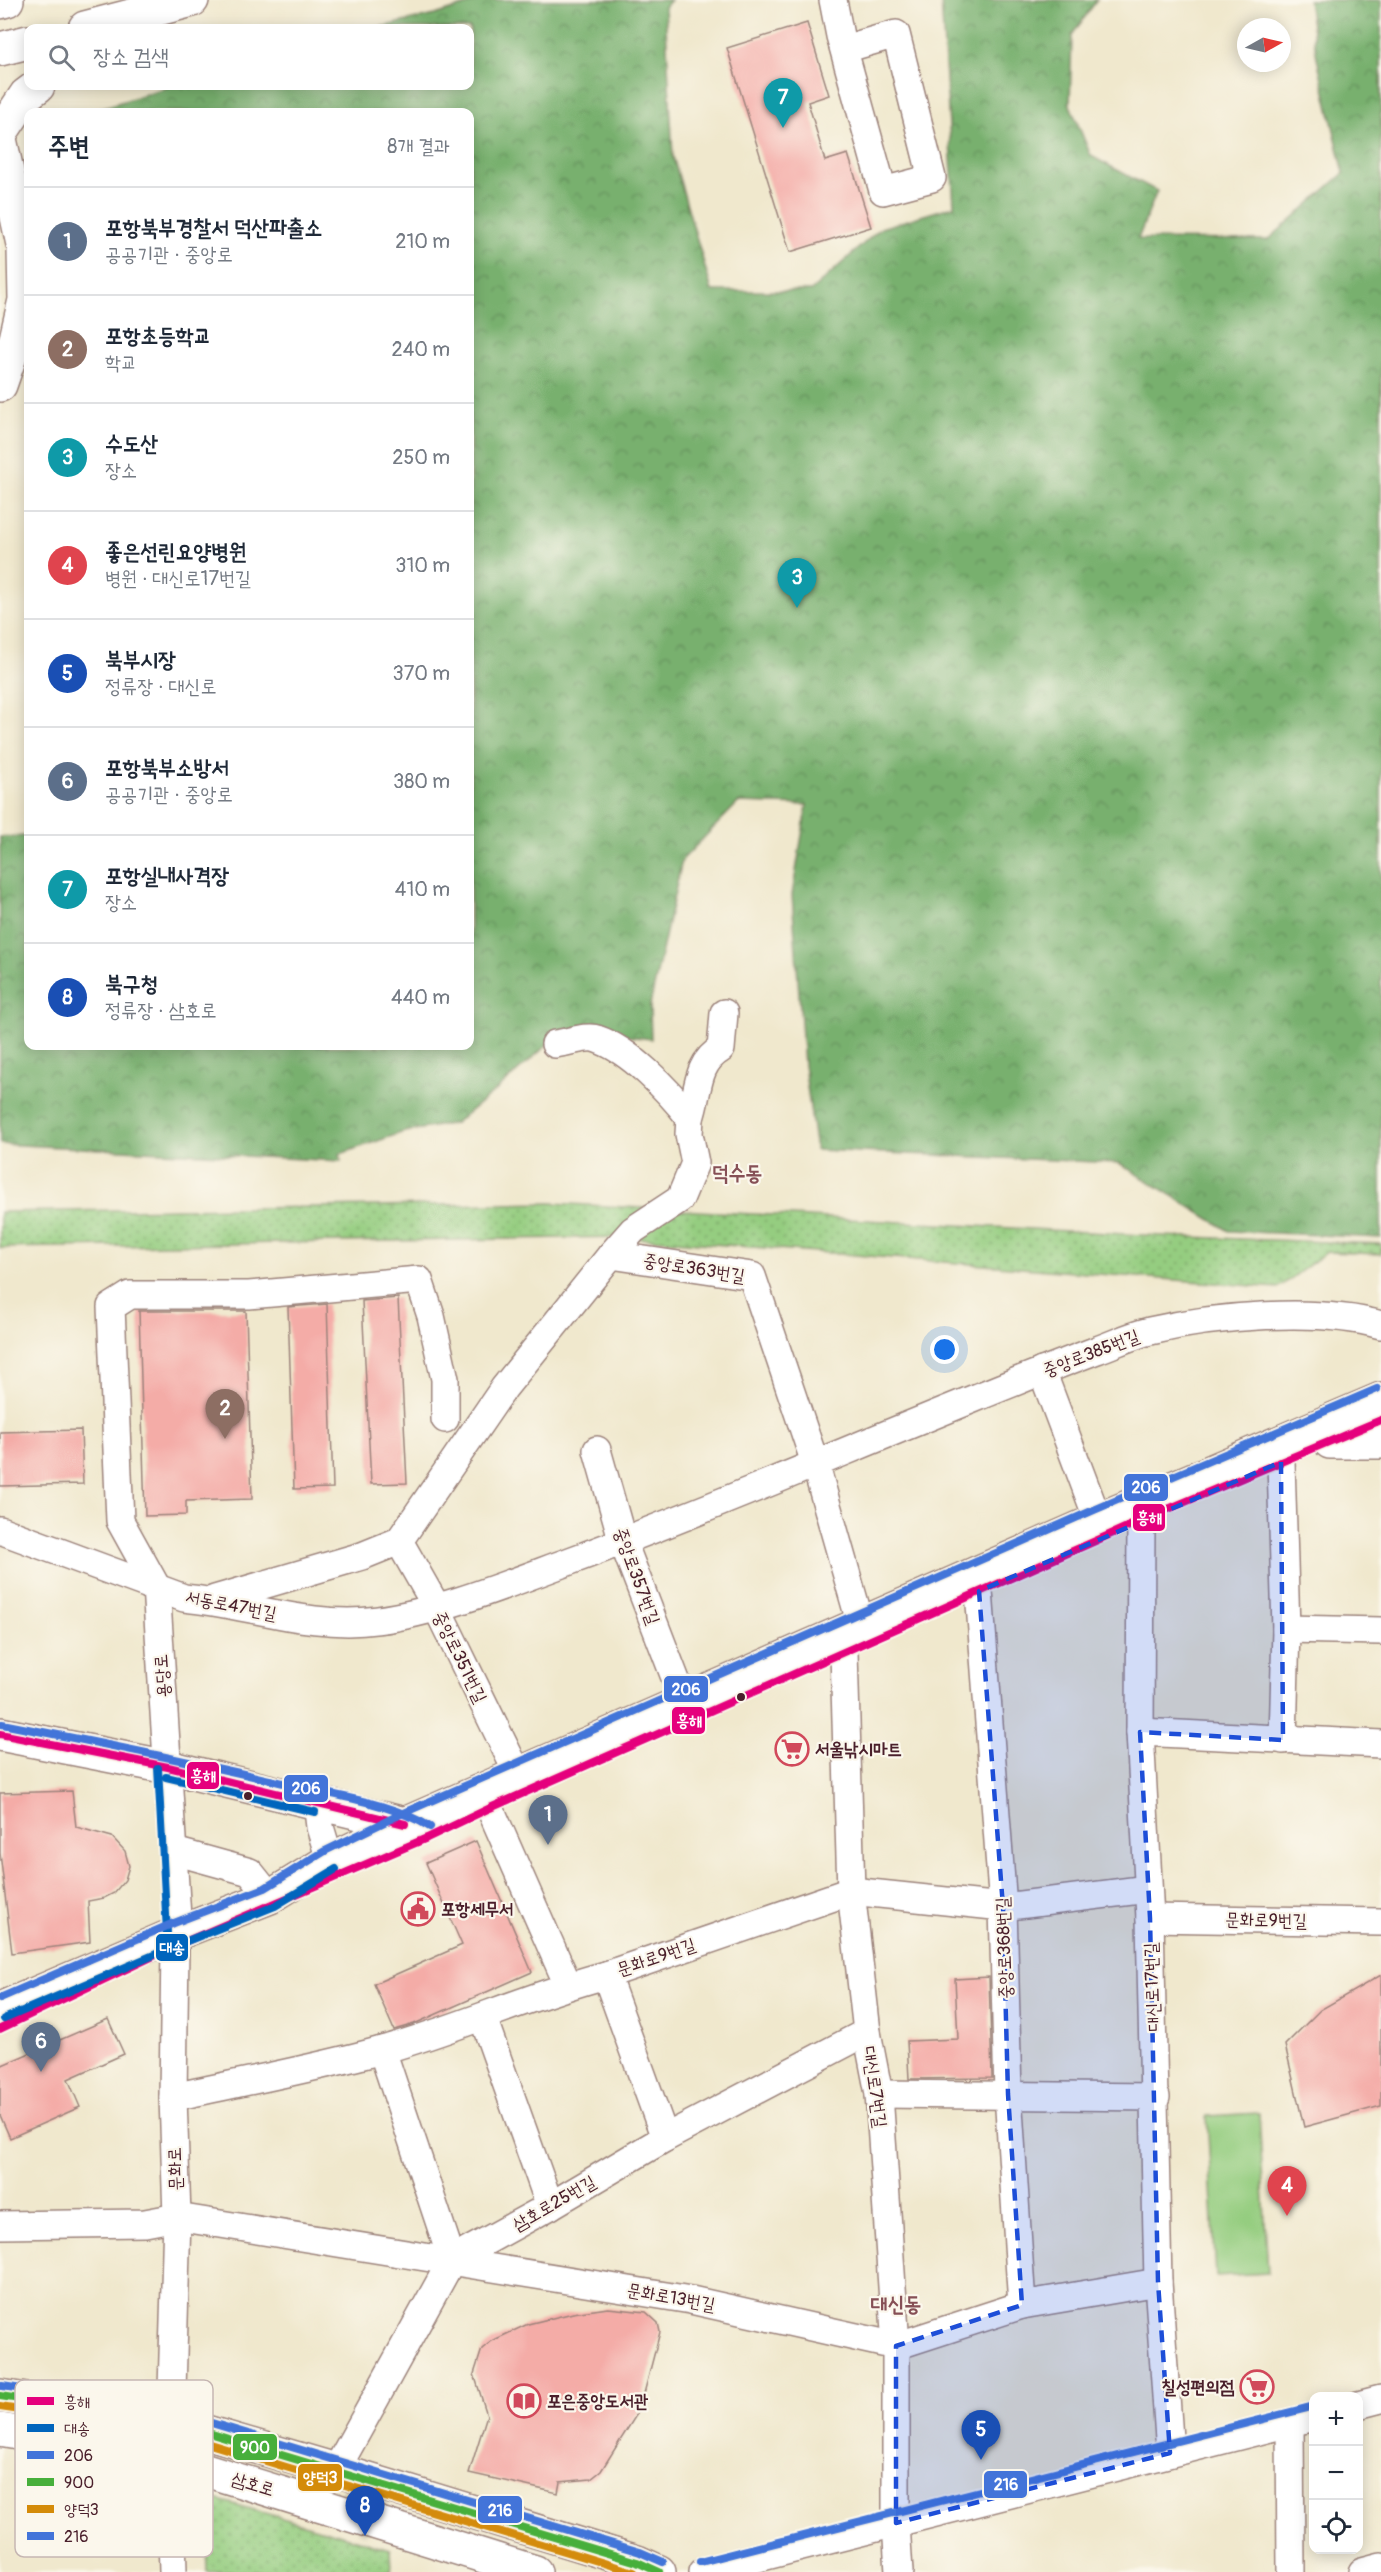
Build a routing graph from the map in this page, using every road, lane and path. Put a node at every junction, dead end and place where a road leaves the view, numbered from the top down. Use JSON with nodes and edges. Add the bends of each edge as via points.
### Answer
{"nodes":[{"id":1,"x":7,"y":0,"type":"edge"},
{"id":2,"x":192,"y":0,"type":"edge"},
{"id":3,"x":833,"y":0,"type":"edge"},
{"id":4,"x":0,"y":2,"type":"edge"},
{"id":5,"x":153,"y":12,"type":"junction"},
{"id":6,"x":102,"y":24,"type":"edge"},
{"id":7,"x":131,"y":24,"type":"edge"},
{"id":8,"x":24,"y":43,"type":"edge"},
{"id":9,"x":0,"y":49,"type":"edge"},
{"id":10,"x":844,"y":49,"type":"junction"},
{"id":11,"x":33,"y":90,"type":"edge"},
{"id":12,"x":0,"y":134,"type":"edge"},
{"id":13,"x":0,"y":139,"type":"edge"},
{"id":14,"x":0,"y":200,"type":"edge"},
{"id":15,"x":24,"y":249,"type":"edge"},
{"id":16,"x":24,"y":308,"type":"edge"},
{"id":17,"x":0,"y":370,"type":"edge"},
{"id":18,"x":0,"y":385,"type":"edge"},
{"id":19,"x":724,"y":1013,"type":"dead end"},
{"id":20,"x":555,"y":1044,"type":"dead end"},
{"id":21,"x":690,"y":1118,"type":"junction"},
{"id":22,"x":611,"y":1255,"type":"junction"},
{"id":23,"x":1381,"y":1325,"type":"edge"},
{"id":24,"x":1042,"y":1371,"type":"junction"},
{"id":25,"x":1381,"y":1399,"type":"edge"},
{"id":26,"x":445,"y":1419,"type":"dead end"},
{"id":27,"x":1381,"y":1420,"type":"edge"},
{"id":28,"x":1330,"y":1442,"type":"junction"},
{"id":29,"x":1381,"y":1442,"type":"edge"},
{"id":30,"x":597,"y":1450,"type":"dead end"},
{"id":31,"x":1281,"y":1462,"type":"junction"},
{"id":32,"x":815,"y":1463,"type":"junction"},
{"id":33,"x":1098,"y":1520,"type":"junction"},
{"id":34,"x":1141,"y":1521,"type":"junction"},
{"id":35,"x":0,"y":1530,"type":"edge"},
{"id":36,"x":399,"y":1541,"type":"junction"},
{"id":37,"x":623,"y":1542,"type":"junction"},
{"id":38,"x":156,"y":1586,"type":"junction"},
{"id":39,"x":980,"y":1591,"type":"junction"},
{"id":40,"x":211,"y":1600,"type":"junction"},
{"id":41,"x":436,"y":1606,"type":"junction"},
{"id":42,"x":1286,"y":1629,"type":"junction"},
{"id":43,"x":1381,"y":1631,"type":"edge"},
{"id":44,"x":853,"y":1639,"type":"junction"},
{"id":45,"x":684,"y":1701,"type":"junction"},
{"id":46,"x":1140,"y":1732,"type":"junction"},
{"id":47,"x":0,"y":1734,"type":"edge"},
{"id":48,"x":1283,"y":1740,"type":"junction"},
{"id":49,"x":1381,"y":1744,"type":"edge"},
{"id":50,"x":168,"y":1767,"type":"junction"},
{"id":51,"x":518,"y":1774,"type":"junction"},
{"id":52,"x":317,"y":1802,"type":"junction"},
{"id":53,"x":490,"y":1808,"type":"junction"},
{"id":54,"x":416,"y":1831,"type":"junction"},
{"id":55,"x":174,"y":1851,"type":"junction"},
{"id":56,"x":330,"y":1860,"type":"junction"},
{"id":57,"x":1148,"y":1889,"type":"junction"},
{"id":58,"x":851,"y":1891,"type":"junction"},
{"id":59,"x":270,"y":1897,"type":"junction"},
{"id":60,"x":1003,"y":1907,"type":"junction"},
{"id":61,"x":1150,"y":1918,"type":"junction"},
{"id":62,"x":1381,"y":1922,"type":"edge"},
{"id":63,"x":177,"y":1939,"type":"junction"},
{"id":64,"x":606,"y":1975,"type":"junction"},
{"id":65,"x":568,"y":1985,"type":"junction"},
{"id":66,"x":0,"y":2009,"type":"edge"},
{"id":67,"x":483,"y":2018,"type":"junction"},
{"id":68,"x":0,"y":2030,"type":"edge"},
{"id":69,"x":867,"y":2032,"type":"junction"},
{"id":70,"x":382,"y":2050,"type":"junction"},
{"id":71,"x":879,"y":2094,"type":"junction"},
{"id":72,"x":1008,"y":2094,"type":"junction"},
{"id":73,"x":173,"y":2097,"type":"junction"},
{"id":74,"x":1156,"y":2097,"type":"junction"},
{"id":75,"x":665,"y":2139,"type":"junction"},
{"id":76,"x":550,"y":2206,"type":"junction"},
{"id":77,"x":177,"y":2217,"type":"junction"},
{"id":78,"x":1,"y":2220,"type":"edge"},
{"id":79,"x":452,"y":2260,"type":"junction"},
{"id":80,"x":1158,"y":2282,"type":"junction"},
{"id":81,"x":1022,"y":2305,"type":"junction"},
{"id":82,"x":896,"y":2346,"type":"junction"},
{"id":83,"x":173,"y":2380,"type":"edge"},
{"id":84,"x":0,"y":2396,"type":"edge"},
{"id":85,"x":15,"y":2398,"type":"edge"},
{"id":86,"x":1381,"y":2399,"type":"edge"},
{"id":87,"x":1363,"y":2404,"type":"edge"},
{"id":88,"x":1302,"y":2420,"type":"edge"},
{"id":89,"x":0,"y":2430,"type":"edge"},
{"id":90,"x":15,"y":2433,"type":"edge"},
{"id":91,"x":213,"y":2434,"type":"edge"},
{"id":92,"x":1170,"y":2453,"type":"junction"},
{"id":93,"x":336,"y":2470,"type":"junction"},
{"id":94,"x":213,"y":2472,"type":"edge"},
{"id":95,"x":896,"y":2523,"type":"junction"},
{"id":96,"x":173,"y":2557,"type":"edge"},
{"id":97,"x":1381,"y":2567,"type":"edge"},
{"id":98,"x":173,"y":2572,"type":"edge"},
{"id":99,"x":535,"y":2572,"type":"edge"},
{"id":100,"x":659,"y":2572,"type":"edge"},
{"id":101,"x":703,"y":2572,"type":"edge"},
{"id":102,"x":899,"y":2572,"type":"edge"},
{"id":103,"x":1291,"y":2572,"type":"edge"},
{"id":104,"x":1362,"y":2572,"type":"edge"}],
"edges":[{"from":1,"to":4,"type":"main road"},
{"from":2,"to":5,"type":"main road"},
{"from":3,"to":10,"type":"street"},
{"from":5,"to":6,"type":"main road"},
{"from":5,"to":7,"type":"main road"},
{"from":8,"to":9,"type":"main road"},
{"from":10,"to":10,"type":"street","via":[[883,191],[932,178],[896,34]]},
{"from":11,"to":12,"type":"main road"},
{"from":13,"to":15,"type":"main road"},
{"from":14,"to":17,"type":"main road","via":[[15,252],[17,300]]},
{"from":16,"to":18,"type":"main road"},
{"from":19,"to":21,"type":"street","name":"중앙로363번길","via":[[721,1049],[708,1057],[699,1076]]},
{"from":20,"to":21,"type":"street","via":[[595,1038],[614,1048],[670,1092]]},
{"from":21,"to":22,"type":"street","name":"중앙로363번길","via":[[688,1134],[695,1163],[680,1199],[633,1230]]},
{"from":22,"to":32,"type":"street","name":"중앙로363번길","via":[[752,1276]]},
{"from":22,"to":36,"type":"street","via":[[504,1388]]},
{"from":23,"to":24,"type":"street","name":"중앙로385번길","via":[[1356,1318],[1232,1318],[1148,1331]]},
{"from":24,"to":32,"type":"street","name":"중앙로385번길"},
{"from":24,"to":33,"type":"street"},
{"from":25,"to":33,"type":"main road"},
{"from":26,"to":38,"type":"street","via":[[445,1379],[419,1280],[249,1295],[130,1295],[111,1307],[120,1521]]},
{"from":27,"to":28,"type":"main road"},
{"from":28,"to":29,"type":"main road"},
{"from":28,"to":31,"type":"main road"},
{"from":30,"to":37,"type":"street","name":"중앙로357번길"},
{"from":31,"to":34,"type":"main road"},
{"from":31,"to":42,"type":"street"},
{"from":32,"to":37,"type":"street","name":"중앙로385번길"},
{"from":32,"to":44,"type":"street","name":"중앙로363번길"},
{"from":33,"to":44,"type":"main road"},
{"from":34,"to":39,"type":"main road"},
{"from":34,"to":46,"type":"street","name":"대신로17번길"},
{"from":35,"to":38,"type":"street","name":"서동로47번길"},
{"from":36,"to":40,"type":"street","via":[[362,1556]]},
{"from":36,"to":41,"type":"street","name":"중앙로351번길"},
{"from":37,"to":41,"type":"street","name":"서동로47번길"},
{"from":37,"to":45,"type":"street","name":"중앙로357번길"},
{"from":38,"to":40,"type":"street","name":"서동로47번길","via":[[184,1598]]},
{"from":38,"to":50,"type":"street","name":"용당로"},
{"from":39,"to":44,"type":"main road"},
{"from":39,"to":60,"type":"street","name":"중앙로368번길"},
{"from":40,"to":41,"type":"street","name":"서동로47번길","via":[[317,1621],[377,1620]]},
{"from":41,"to":51,"type":"street","name":"중앙로351번길"},
{"from":42,"to":43,"type":"street"},
{"from":42,"to":48,"type":"street"},
{"from":44,"to":45,"type":"main road"},
{"from":44,"to":53,"type":"main road"},
{"from":44,"to":58,"type":"street","name":"대신로7번길"},
{"from":45,"to":51,"type":"main road"},
{"from":46,"to":48,"type":"street"},
{"from":46,"to":57,"type":"street","name":"대신로17번길"},
{"from":47,"to":50,"type":"main road"},
{"from":48,"to":49,"type":"street"},
{"from":50,"to":52,"type":"main road"},
{"from":50,"to":55,"type":"street","name":"문화로"},
{"from":51,"to":54,"type":"main road"},
{"from":52,"to":54,"type":"main road"},
{"from":52,"to":56,"type":"street"},
{"from":53,"to":54,"type":"main road"},
{"from":53,"to":65,"type":"street"},
{"from":54,"to":56,"type":"main road"},
{"from":54,"to":63,"type":"main road"},
{"from":55,"to":59,"type":"street","via":[[250,1872]]},
{"from":55,"to":63,"type":"street","name":"문화로"},
{"from":56,"to":59,"type":"main road"},
{"from":57,"to":60,"type":"street","name":"문화로9번길"},
{"from":57,"to":61,"type":"street","name":"대신로17번길"},
{"from":58,"to":60,"type":"street","name":"문화로9번길"},
{"from":58,"to":64,"type":"street","name":"문화로9번길"},
{"from":58,"to":69,"type":"street","name":"대신로7번길"},
{"from":59,"to":63,"type":"main road"},
{"from":60,"to":72,"type":"street","name":"중앙로368번길"},
{"from":61,"to":62,"type":"street","name":"문화로9번길"},
{"from":61,"to":74,"type":"street","name":"대신로17번길"},
{"from":63,"to":66,"type":"main road"},
{"from":63,"to":68,"type":"main road"},
{"from":63,"to":73,"type":"street","name":"문화로"},
{"from":64,"to":65,"type":"street","name":"문화로9번길"},
{"from":64,"to":75,"type":"street"},
{"from":65,"to":67,"type":"street","name":"문화로9번길"},
{"from":67,"to":70,"type":"street","name":"문화로9번길"},
{"from":67,"to":76,"type":"street"},
{"from":69,"to":71,"type":"street","name":"대신로7번길"},
{"from":69,"to":75,"type":"street","name":"삼호로25번길"},
{"from":70,"to":73,"type":"street","name":"문화로9번길"},
{"from":70,"to":79,"type":"street"},
{"from":71,"to":72,"type":"street"},
{"from":71,"to":82,"type":"street","name":"대신로7번길"},
{"from":72,"to":74,"type":"street"},
{"from":72,"to":81,"type":"street","name":"중앙로368번길"},
{"from":73,"to":77,"type":"street","name":"문화로"},
{"from":74,"to":80,"type":"street","name":"대신로17번길"},
{"from":75,"to":76,"type":"street","name":"삼호로25번길"},
{"from":76,"to":79,"type":"street","name":"삼호로25번길"},
{"from":77,"to":78,"type":"street","name":"문화로13번길","via":[[145,2223]]},
{"from":77,"to":79,"type":"street","name":"문화로13번길"},
{"from":77,"to":83,"type":"street","name":"문화로"},
{"from":79,"to":82,"type":"street","name":"문화로13번길","via":[[691,2300]]},
{"from":79,"to":93,"type":"street"},
{"from":80,"to":81,"type":"street"},
{"from":80,"to":92,"type":"street","name":"대신로17번길"},
{"from":81,"to":82,"type":"street"},
{"from":82,"to":95,"type":"street","name":"대신로7번길"},
{"from":84,"to":85,"type":"main road","name":"삼호로"},
{"from":86,"to":87,"type":"street"},
{"from":88,"to":92,"type":"street"},
{"from":88,"to":103,"type":"street"},
{"from":89,"to":90,"type":"main road","name":"삼호로"},
{"from":91,"to":93,"type":"main road","name":"삼호로"},
{"from":92,"to":95,"type":"street"},
{"from":93,"to":100,"type":"main road","name":"삼호로"},
{"from":94,"to":99,"type":"main road","name":"삼호로"},
{"from":95,"to":101,"type":"street"},
{"from":95,"to":102,"type":"street","name":"대신로7번길"},
{"from":96,"to":98,"type":"street","name":"문화로"},
{"from":97,"to":104,"type":"street"}]}
